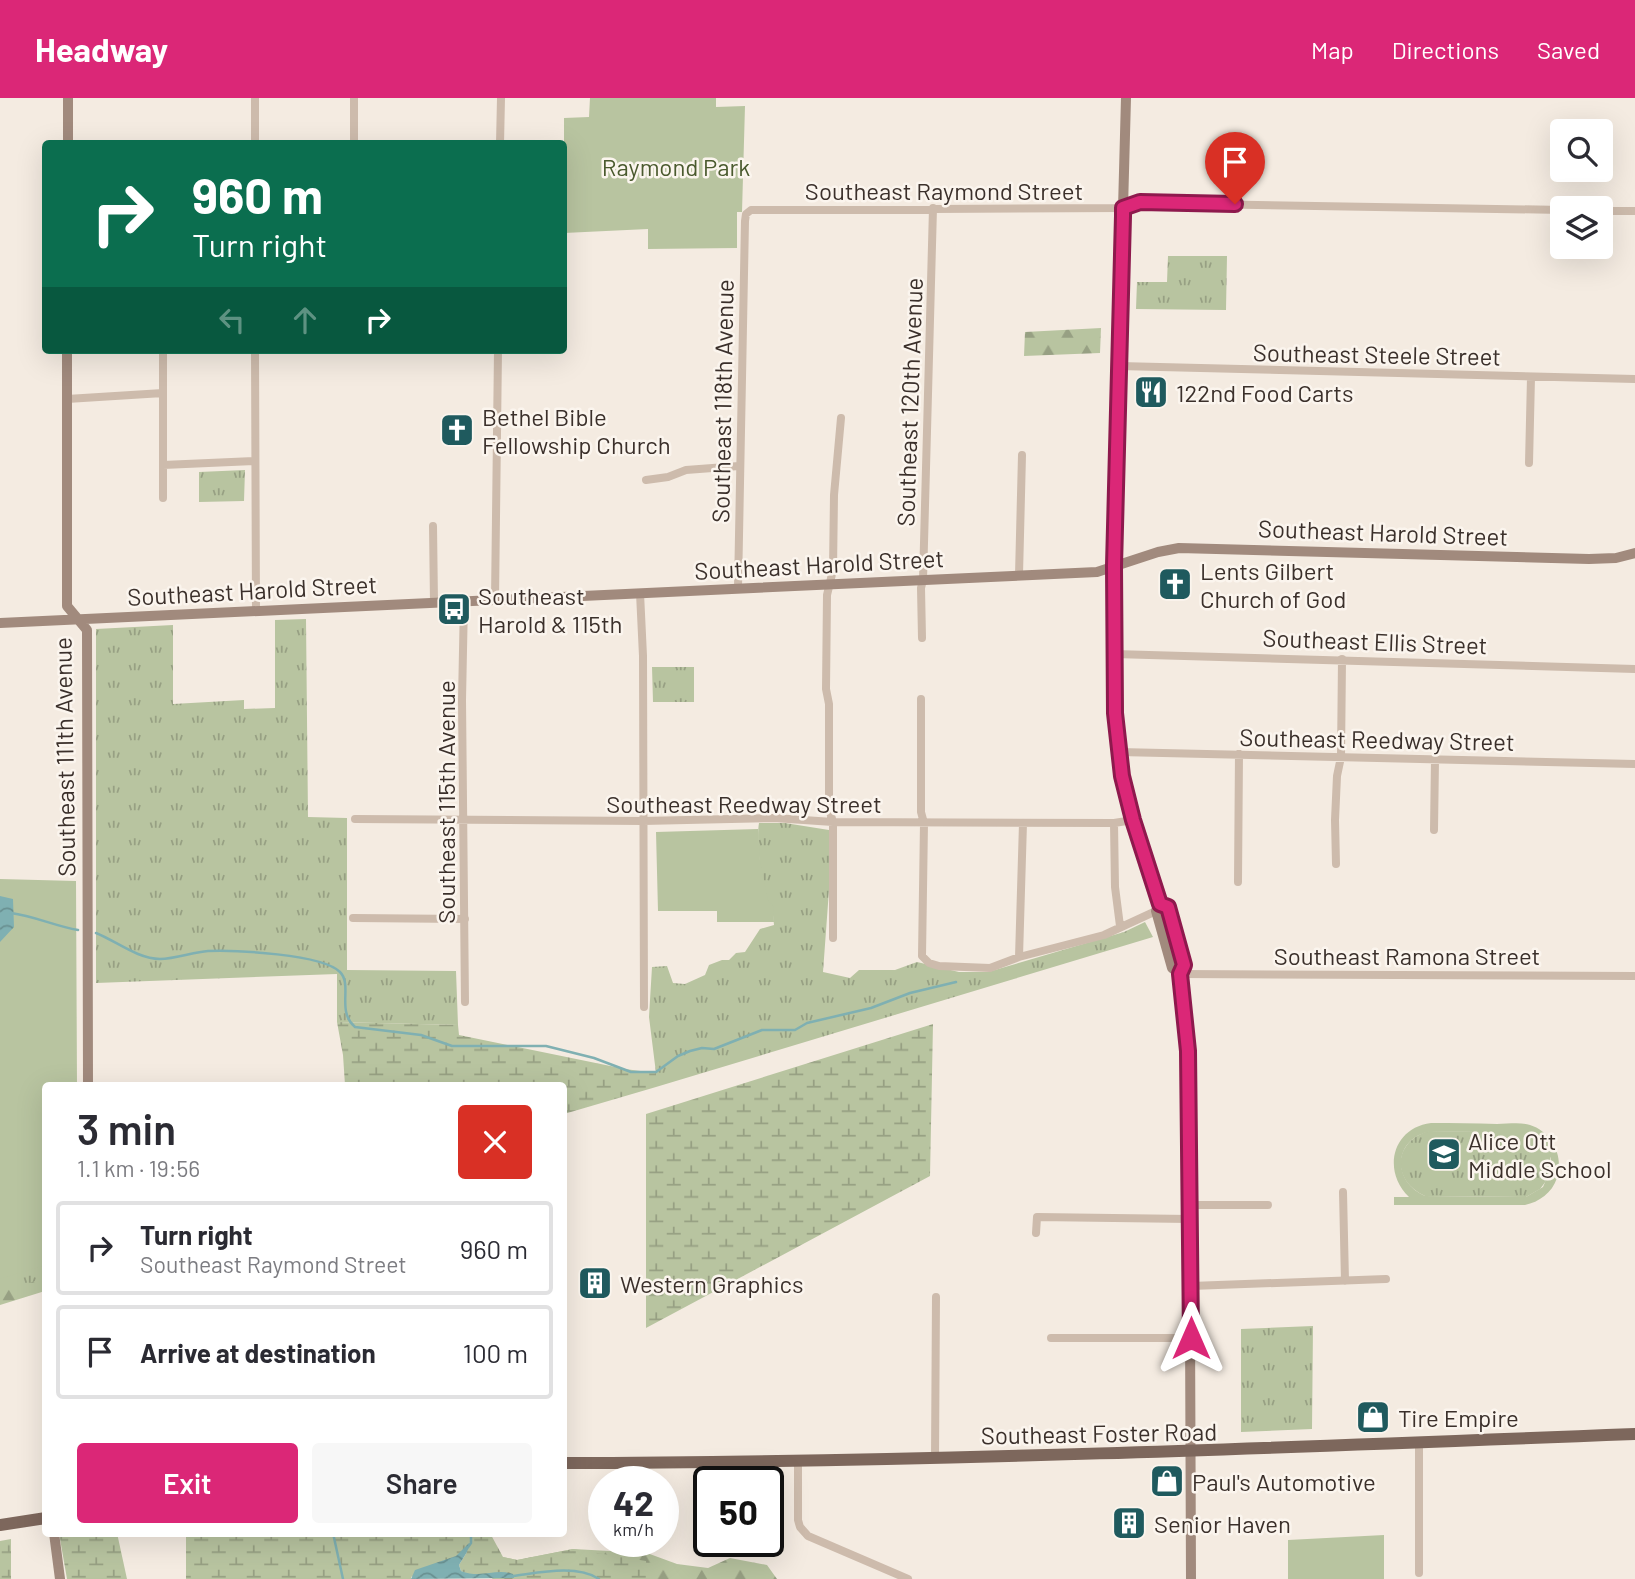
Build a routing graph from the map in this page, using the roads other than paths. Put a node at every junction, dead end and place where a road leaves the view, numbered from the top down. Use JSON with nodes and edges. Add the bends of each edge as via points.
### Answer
{"nodes":[{"id":1,"x":68,"y":98,"type":"edge"},
{"id":2,"x":255,"y":98,"type":"edge"},
{"id":3,"x":354,"y":98,"type":"edge"},
{"id":4,"x":501,"y":98,"type":"edge"},
{"id":5,"x":1126,"y":98,"type":"edge"},
{"id":6,"x":68,"y":140,"type":"edge"},
{"id":7,"x":255,"y":140,"type":"edge"},
{"id":8,"x":354,"y":140,"type":"edge"},
{"id":9,"x":500,"y":140,"type":"edge"},
{"id":10,"x":933,"y":208,"type":"junction"},
{"id":11,"x":1123,"y":208,"type":"junction"},
{"id":12,"x":1550,"y":210,"type":"edge"},
{"id":13,"x":1613,"y":211,"type":"edge"},
{"id":14,"x":1635,"y":211,"type":"edge"},
{"id":15,"x":746,"y":214,"type":"joint"},
{"id":16,"x":67,"y":354,"type":"edge"},
{"id":17,"x":163,"y":354,"type":"edge"},
{"id":18,"x":255,"y":354,"type":"edge"},
{"id":19,"x":498,"y":354,"type":"edge"},
{"id":20,"x":1119,"y":366,"type":"junction"},
{"id":21,"x":1531,"y":377,"type":"junction"},
{"id":22,"x":1635,"y":379,"type":"edge"},
{"id":23,"x":163,"y":393,"type":"junction"},
{"id":24,"x":67,"y":399,"type":"junction"},
{"id":25,"x":841,"y":418,"type":"dead end"},
{"id":26,"x":1022,"y":455,"type":"dead end"},
{"id":27,"x":254,"y":461,"type":"junction"},
{"id":28,"x":1529,"y":463,"type":"dead end"},
{"id":29,"x":163,"y":466,"type":"junction"},
{"id":30,"x":739,"y":466,"type":"junction"},
{"id":31,"x":646,"y":480,"type":"dead end"},
{"id":32,"x":163,"y":498,"type":"dead end"},
{"id":33,"x":433,"y":526,"type":"dead end"},
{"id":34,"x":1635,"y":552,"type":"edge"},
{"id":35,"x":1114,"y":566,"type":"junction"},
{"id":36,"x":1019,"y":575,"type":"junction"},
{"id":37,"x":923,"y":580,"type":"junction"},
{"id":38,"x":830,"y":584,"type":"junction"},
{"id":39,"x":738,"y":588,"type":"junction"},
{"id":40,"x":640,"y":593,"type":"junction"},
{"id":41,"x":495,"y":600,"type":"junction"},
{"id":42,"x":464,"y":601,"type":"junction"},
{"id":43,"x":434,"y":603,"type":"junction"},
{"id":44,"x":256,"y":611,"type":"junction"},
{"id":45,"x":77,"y":618,"type":"junction"},
{"id":46,"x":0,"y":623,"type":"edge"},
{"id":47,"x":922,"y":638,"type":"dead end"},
{"id":48,"x":1114,"y":654,"type":"junction"},
{"id":49,"x":1342,"y":659,"type":"junction"},
{"id":50,"x":1635,"y":669,"type":"edge"},
{"id":51,"x":921,"y":699,"type":"dead end"},
{"id":52,"x":1119,"y":752,"type":"junction"},
{"id":53,"x":1239,"y":754,"type":"junction"},
{"id":54,"x":1341,"y":757,"type":"junction"},
{"id":55,"x":1436,"y":760,"type":"junction"},
{"id":56,"x":1635,"y":764,"type":"edge"},
{"id":57,"x":355,"y":819,"type":"dead end"},
{"id":58,"x":1133,"y":820,"type":"junction"},
{"id":59,"x":464,"y":821,"type":"junction"},
{"id":60,"x":643,"y":821,"type":"junction"},
{"id":61,"x":833,"y":822,"type":"junction"},
{"id":62,"x":1023,"y":822,"type":"junction"},
{"id":63,"x":923,"y":823,"type":"junction"},
{"id":64,"x":1114,"y":823,"type":"junction"},
{"id":65,"x":1434,"y":830,"type":"dead end"},
{"id":66,"x":1336,"y":864,"type":"dead end"},
{"id":67,"x":1238,"y":882,"type":"dead end"},
{"id":68,"x":1158,"y":907,"type":"junction"},
{"id":69,"x":353,"y":918,"type":"dead end"},
{"id":70,"x":465,"y":919,"type":"junction"},
{"id":71,"x":1120,"y":926,"type":"junction"},
{"id":72,"x":833,"y":938,"type":"dead end"},
{"id":73,"x":1019,"y":957,"type":"junction"},
{"id":74,"x":1180,"y":974,"type":"junction"},
{"id":75,"x":1635,"y":976,"type":"edge"},
{"id":76,"x":465,"y":1002,"type":"dead end"},
{"id":77,"x":645,"y":1007,"type":"dead end"},
{"id":78,"x":88,"y":1082,"type":"edge"},
{"id":79,"x":1343,"y":1192,"type":"dead end"},
{"id":80,"x":1190,"y":1205,"type":"junction"},
{"id":81,"x":1268,"y":1205,"type":"dead end"},
{"id":82,"x":1190,"y":1219,"type":"junction"},
{"id":83,"x":1036,"y":1233,"type":"dead end"},
{"id":84,"x":1386,"y":1279,"type":"dead end"},
{"id":85,"x":1345,"y":1281,"type":"junction"},
{"id":86,"x":1191,"y":1286,"type":"junction"},
{"id":87,"x":936,"y":1297,"type":"dead end"},
{"id":88,"x":1051,"y":1338,"type":"dead end"},
{"id":89,"x":1191,"y":1338,"type":"junction"},
{"id":90,"x":1635,"y":1434,"type":"edge"},
{"id":91,"x":1419,"y":1442,"type":"junction"},
{"id":92,"x":1192,"y":1452,"type":"junction"},
{"id":93,"x":935,"y":1458,"type":"junction"},
{"id":94,"x":798,"y":1461,"type":"junction"},
{"id":95,"x":567,"y":1463,"type":"edge"},
{"id":96,"x":42,"y":1519,"type":"edge"},
{"id":97,"x":0,"y":1525,"type":"edge"},
{"id":98,"x":55,"y":1537,"type":"edge"},
{"id":99,"x":1419,"y":1573,"type":"dead end"},
{"id":100,"x":60,"y":1579,"type":"edge"},
{"id":101,"x":908,"y":1579,"type":"edge"},
{"id":102,"x":1191,"y":1579,"type":"edge"}],
"edges":[{"from":1,"to":6,"type":"street"},
{"from":2,"to":7,"type":"street"},
{"from":3,"to":8,"type":"street"},
{"from":4,"to":9,"type":"street"},
{"from":5,"to":11,"type":"street"},
{"from":10,"to":11,"type":"street","name":"Southeast Raymond Street"},
{"from":10,"to":15,"type":"street","name":"Southeast Raymond Street","via":[[751,210]]},
{"from":10,"to":37,"type":"street","name":"Southeast 120th Avenue"},
{"from":11,"to":12,"type":"street","name":"Southeast Raymond Street","via":[[1140,202]]},
{"from":11,"to":20,"type":"street"},
{"from":13,"to":14,"type":"street"},
{"from":15,"to":30,"type":"street","name":"Southeast 118th Avenue"},
{"from":16,"to":24,"type":"street","name":"Southeast 111th Avenue"},
{"from":17,"to":23,"type":"street"},
{"from":18,"to":27,"type":"street"},
{"from":19,"to":41,"type":"street"},
{"from":20,"to":21,"type":"street","name":"Southeast Steele Street"},
{"from":20,"to":35,"type":"street"},
{"from":21,"to":22,"type":"street","name":"Southeast Steele Street"},
{"from":21,"to":28,"type":"street"},
{"from":23,"to":24,"type":"street"},
{"from":23,"to":29,"type":"street"},
{"from":24,"to":45,"type":"street","name":"Southeast 111th Avenue","via":[[67,606]]},
{"from":25,"to":38,"type":"street"},
{"from":26,"to":36,"type":"street"},
{"from":27,"to":29,"type":"street"},
{"from":27,"to":44,"type":"street"},
{"from":29,"to":32,"type":"street"},
{"from":30,"to":31,"type":"street","via":[[686,470]]},
{"from":30,"to":39,"type":"street","name":"Southeast 118th Avenue"},
{"from":33,"to":43,"type":"street"},
{"from":34,"to":35,"type":"street","name":"Southeast Harold Street","via":[[1590,559],[1205,547],[1165,550]]},
{"from":35,"to":36,"type":"street","name":"Southeast Harold Street","via":[[1097,572]]},
{"from":35,"to":48,"type":"street"},
{"from":36,"to":37,"type":"street","name":"Southeast Harold Street"},
{"from":37,"to":38,"type":"street","name":"Southeast Harold Street"},
{"from":37,"to":47,"type":"street","name":"Southeast 120th Avenue"},
{"from":38,"to":39,"type":"street","name":"Southeast Harold Street"},
{"from":38,"to":61,"type":"street","via":[[826,689]]},
{"from":39,"to":40,"type":"street","name":"Southeast Harold Street"},
{"from":40,"to":41,"type":"street","name":"Southeast Harold Street"},
{"from":40,"to":60,"type":"street"},
{"from":41,"to":42,"type":"street","name":"Southeast Harold Street"},
{"from":42,"to":43,"type":"street","name":"Southeast Harold Street"},
{"from":42,"to":59,"type":"street","name":"Southeast 115th Avenue"},
{"from":43,"to":44,"type":"street","name":"Southeast Harold Street"},
{"from":44,"to":45,"type":"street","name":"Southeast Harold Street"},
{"from":45,"to":46,"type":"street","name":"Southeast Harold Street"},
{"from":45,"to":78,"type":"street","name":"Southeast 111th Avenue","via":[[87,630]]},
{"from":48,"to":49,"type":"street","name":"Southeast Ellis Street"},
{"from":48,"to":52,"type":"street"},
{"from":49,"to":50,"type":"street","name":"Southeast Ellis Street"},
{"from":49,"to":54,"type":"street"},
{"from":51,"to":63,"type":"street"},
{"from":52,"to":53,"type":"street","name":"Southeast Reedway Street"},
{"from":52,"to":58,"type":"street"},
{"from":53,"to":54,"type":"street","name":"Southeast Reedway Street"},
{"from":53,"to":67,"type":"street"},
{"from":54,"to":55,"type":"street","name":"Southeast Reedway Street"},
{"from":54,"to":66,"type":"street"},
{"from":55,"to":56,"type":"street","name":"Southeast Reedway Street"},
{"from":55,"to":65,"type":"street"},
{"from":57,"to":59,"type":"street","name":"Southeast Reedway Street"},
{"from":58,"to":64,"type":"street","name":"Southeast Reedway Street"},
{"from":58,"to":68,"type":"street"},
{"from":59,"to":60,"type":"street","name":"Southeast Reedway Street"},
{"from":59,"to":70,"type":"street","name":"Southeast 115th Avenue"},
{"from":60,"to":61,"type":"street","name":"Southeast Reedway Street","via":[[774,818]]},
{"from":60,"to":77,"type":"street"},
{"from":61,"to":63,"type":"street","name":"Southeast Reedway Street"},
{"from":61,"to":72,"type":"street"},
{"from":62,"to":63,"type":"street","name":"Southeast Reedway Street"},
{"from":62,"to":64,"type":"street","name":"Southeast Reedway Street"},
{"from":62,"to":73,"type":"street"},
{"from":63,"to":73,"type":"street","via":[[922,957],[939,966],[990,968]]},
{"from":64,"to":71,"type":"street"},
{"from":68,"to":71,"type":"street"},
{"from":68,"to":74,"type":"street","via":[[1168,907],[1184,965]]},
{"from":69,"to":70,"type":"street"},
{"from":70,"to":76,"type":"street","name":"Southeast 115th Avenue"},
{"from":71,"to":73,"type":"street"},
{"from":74,"to":75,"type":"street","name":"Southeast Ramona Street"},
{"from":74,"to":80,"type":"street","via":[[1188,1051]]},
{"from":79,"to":85,"type":"street"},
{"from":80,"to":81,"type":"street"},
{"from":80,"to":82,"type":"street"},
{"from":82,"to":83,"type":"street","via":[[1037,1217]]},
{"from":82,"to":86,"type":"street"},
{"from":84,"to":85,"type":"street"},
{"from":85,"to":86,"type":"street"},
{"from":86,"to":89,"type":"street"},
{"from":87,"to":93,"type":"street"},
{"from":88,"to":89,"type":"street"},
{"from":89,"to":92,"type":"street"},
{"from":90,"to":91,"type":"main road","name":"Southeast Foster Road"},
{"from":91,"to":92,"type":"main road","name":"Southeast Foster Road"},
{"from":91,"to":99,"type":"street"},
{"from":92,"to":93,"type":"main road","name":"Southeast Foster Road"},
{"from":92,"to":102,"type":"street"},
{"from":93,"to":94,"type":"main road","name":"Southeast Foster Road"},
{"from":94,"to":95,"type":"main road","name":"Southeast Foster Road"},
{"from":94,"to":101,"type":"street","via":[[802,1531]]},
{"from":96,"to":97,"type":"main road"},
{"from":98,"to":100,"type":"street"}]}
